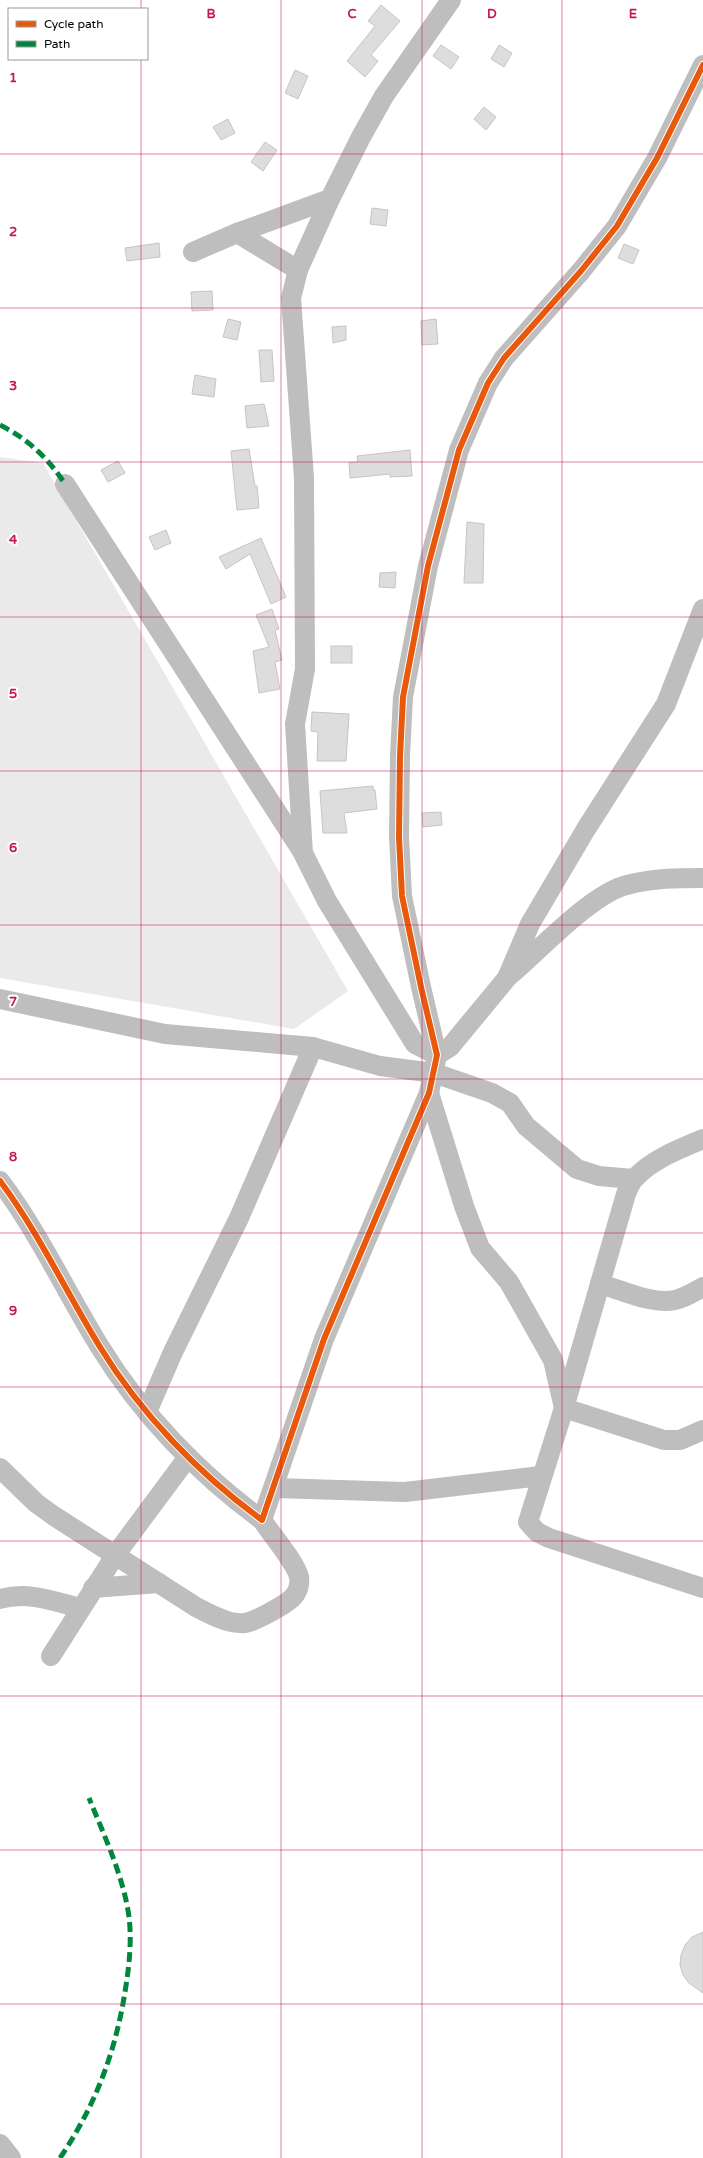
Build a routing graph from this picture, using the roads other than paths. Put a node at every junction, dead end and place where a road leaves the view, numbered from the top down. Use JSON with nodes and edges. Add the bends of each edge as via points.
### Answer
{"nodes":[{"id":1,"x":451,"y":0,"type":"edge"},
{"id":2,"x":703,"y":65,"type":"edge"},
{"id":3,"x":330,"y":199,"type":"junction"},
{"id":4,"x":238,"y":233,"type":"junction"},
{"id":5,"x":194,"y":252,"type":"dead end"},
{"id":6,"x":298,"y":270,"type":"junction"},
{"id":7,"x":65,"y":484,"type":"dead end"},
{"id":8,"x":703,"y":609,"type":"edge"},
{"id":9,"x":303,"y":853,"type":"junction"},
{"id":10,"x":703,"y":878,"type":"edge"},
{"id":11,"x":507,"y":978,"type":"junction"},
{"id":12,"x":0,"y":999,"type":"edge"},
{"id":13,"x":313,"y":1047,"type":"junction"},
{"id":14,"x":435,"y":1064,"type":"junction"},
{"id":15,"x":428,"y":1093,"type":"junction"},
{"id":16,"x":703,"y":1139,"type":"edge"},
{"id":17,"x":633,"y":1179,"type":"junction"},
{"id":18,"x":0,"y":1181,"type":"edge"},
{"id":19,"x":600,"y":1284,"type":"junction"},
{"id":20,"x":703,"y":1287,"type":"edge"},
{"id":21,"x":564,"y":1408,"type":"junction"},
{"id":22,"x":148,"y":1412,"type":"junction"},
{"id":23,"x":703,"y":1430,"type":"edge"},
{"id":24,"x":188,"y":1457,"type":"junction"},
{"id":25,"x":0,"y":1468,"type":"edge"},
{"id":26,"x":541,"y":1476,"type":"junction"},
{"id":27,"x":274,"y":1488,"type":"junction"},
{"id":28,"x":262,"y":1520,"type":"junction"},
{"id":29,"x":116,"y":1554,"type":"junction"},
{"id":30,"x":159,"y":1583,"type":"junction"},
{"id":31,"x":93,"y":1588,"type":"junction"},
{"id":32,"x":703,"y":1588,"type":"edge"},
{"id":33,"x":0,"y":1599,"type":"edge"},
{"id":34,"x":80,"y":1608,"type":"junction"},
{"id":35,"x":51,"y":1656,"type":"dead end"},
{"id":36,"x":0,"y":2144,"type":"edge"},
{"id":37,"x":11,"y":2158,"type":"edge"}],
"edges":[{"from":1,"to":3,"type":"street","via":[[384,96]]},
{"from":2,"to":14,"type":"street","via":[[657,158],[617,226],[504,358],[488,383],[459,450],[425,582],[403,697],[400,756],[399,837],[402,896]]},
{"from":3,"to":4,"type":"street"},
{"from":3,"to":6,"type":"street"},
{"from":4,"to":5,"type":"street"},
{"from":4,"to":6,"type":"street"},
{"from":6,"to":9,"type":"street","via":[[291,298],[304,478],[305,668],[295,724]]},
{"from":7,"to":9,"type":"street"},
{"from":8,"to":11,"type":"street","via":[[666,704],[586,829],[530,924]]},
{"from":9,"to":14,"type":"street","via":[[327,901],[415,1044]]},
{"from":10,"to":11,"type":"street","via":[[668,878],[626,885],[592,902]]},
{"from":11,"to":14,"type":"street"},
{"from":12,"to":13,"type":"street","via":[[165,1034]]},
{"from":13,"to":14,"type":"street","via":[[380,1066]]},
{"from":13,"to":22,"type":"street","via":[[239,1218],[173,1352]]},
{"from":14,"to":15,"type":"street"},
{"from":14,"to":17,"type":"street","via":[[510,1103],[526,1126],[577,1169],[599,1176]]},
{"from":15,"to":21,"type":"street","via":[[480,1248],[508,1282],[553,1360]]},
{"from":15,"to":27,"type":"street","via":[[324,1339]]},
{"from":16,"to":17,"type":"street","via":[[666,1156],[645,1168]]},
{"from":17,"to":19,"type":"street"},
{"from":18,"to":22,"type":"street","via":[[39,1240],[100,1347]]},
{"from":19,"to":20,"type":"street","via":[[652,1299],[674,1300],[688,1296]]},
{"from":19,"to":21,"type":"street"},
{"from":21,"to":23,"type":"street","via":[[664,1440],[680,1440]]},
{"from":21,"to":26,"type":"street"},
{"from":22,"to":24,"type":"street"},
{"from":24,"to":28,"type":"street"},
{"from":24,"to":29,"type":"street"},
{"from":25,"to":29,"type":"street","via":[[42,1507]]},
{"from":26,"to":27,"type":"street","via":[[406,1492]]},
{"from":26,"to":32,"type":"street","via":[[528,1522],[537,1532]]},
{"from":27,"to":28,"type":"street"},
{"from":28,"to":30,"type":"street","via":[[299,1577],[297,1592],[293,1598],[277,1608],[246,1623],[238,1623],[211,1615]]},
{"from":29,"to":30,"type":"street"},
{"from":29,"to":31,"type":"street"},
{"from":30,"to":31,"type":"street"},
{"from":31,"to":34,"type":"street"},
{"from":33,"to":34,"type":"street","via":[[38,1597]]},
{"from":34,"to":35,"type":"street"},
{"from":36,"to":37,"type":"street"}]}
